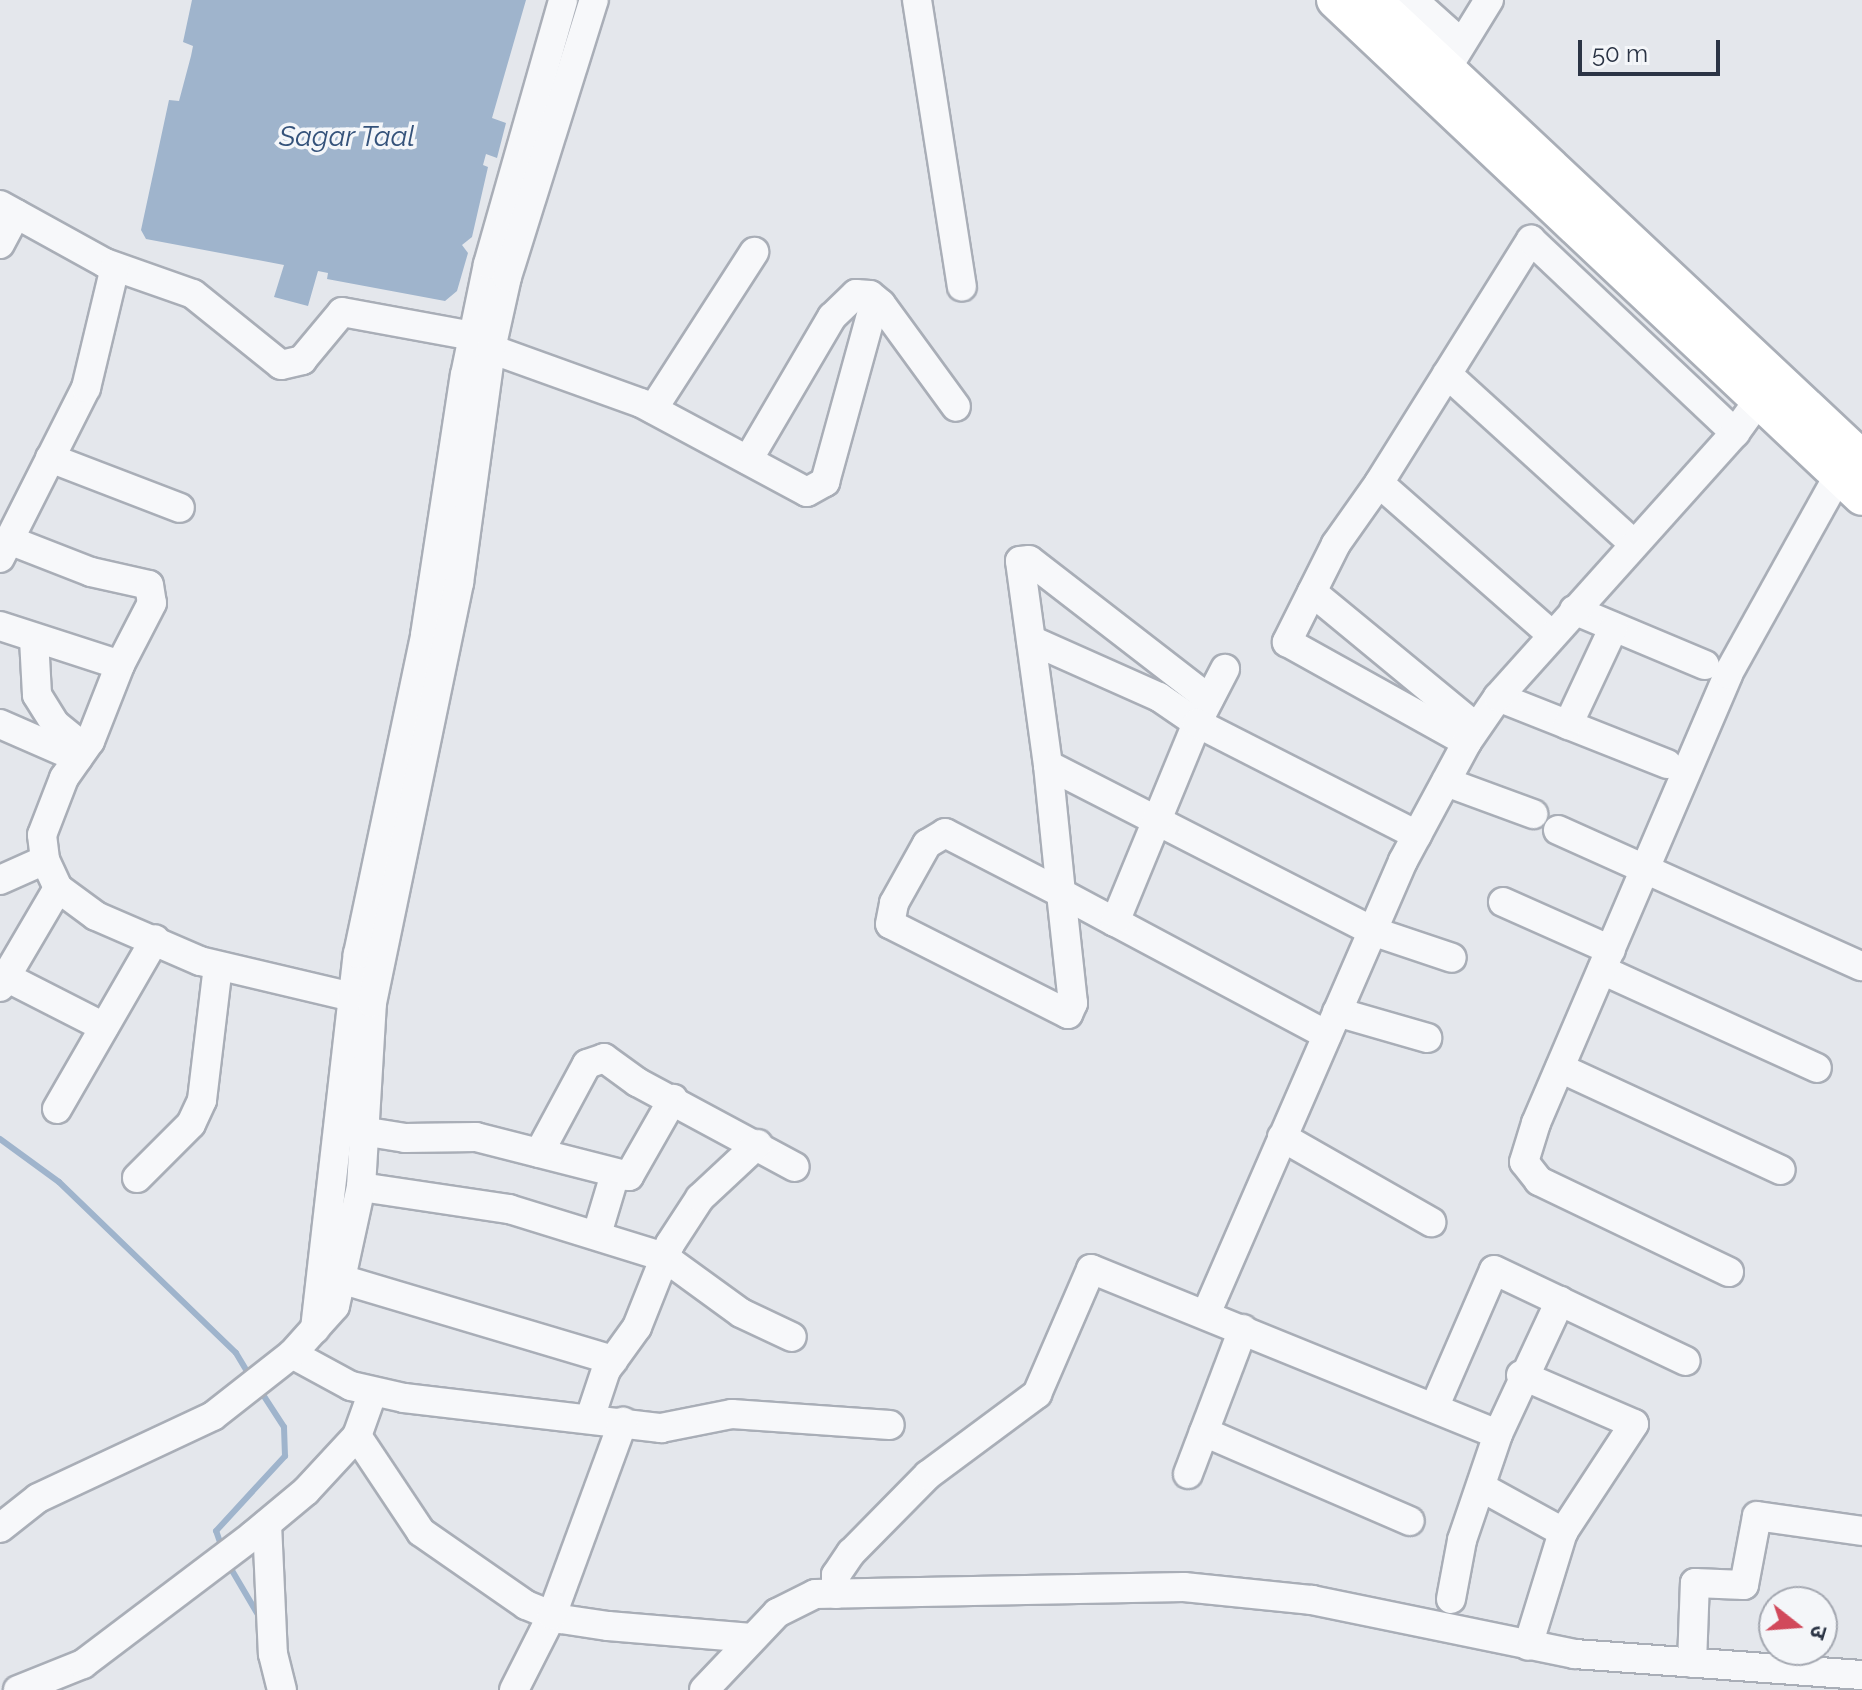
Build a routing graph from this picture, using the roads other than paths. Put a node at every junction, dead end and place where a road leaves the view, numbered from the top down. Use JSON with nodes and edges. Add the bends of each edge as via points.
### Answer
{"nodes":[{"id":1,"x":563,"y":0,"type":"edge"},
{"id":2,"x":594,"y":0,"type":"edge"},
{"id":3,"x":917,"y":0,"type":"edge"},
{"id":4,"x":1335,"y":0,"type":"edge"},
{"id":5,"x":1373,"y":0,"type":"edge"},
{"id":6,"x":1413,"y":0,"type":"edge"},
{"id":7,"x":1489,"y":0,"type":"edge"},
{"id":8,"x":1447,"y":66,"type":"junction"},
{"id":9,"x":8,"y":210,"type":"edge"},
{"id":10,"x":0,"y":244,"type":"edge"},
{"id":11,"x":754,"y":252,"type":"dead end"},
{"id":12,"x":115,"y":267,"type":"junction"},
{"id":13,"x":962,"y":286,"type":"dead end"},
{"id":14,"x":875,"y":300,"type":"junction"},
{"id":15,"x":482,"y":342,"type":"junction"},
{"id":16,"x":1447,"y":374,"type":"junction"},
{"id":17,"x":1761,"y":397,"type":"junction"},
{"id":18,"x":956,"y":407,"type":"dead end"},
{"id":19,"x":653,"y":409,"type":"junction"},
{"id":20,"x":1735,"y":433,"type":"junction"},
{"id":21,"x":50,"y":458,"type":"junction"},
{"id":22,"x":748,"y":460,"type":"junction"},
{"id":23,"x":1855,"y":476,"type":"edge"},
{"id":24,"x":1379,"y":483,"type":"junction"},
{"id":25,"x":180,"y":508,"type":"dead end"},
{"id":26,"x":1634,"y":544,"type":"junction"},
{"id":27,"x":5,"y":549,"type":"edge"},
{"id":28,"x":1312,"y":592,"type":"junction"},
{"id":29,"x":1574,"y":610,"type":"junction"},
{"id":30,"x":0,"y":626,"type":"edge"},
{"id":31,"x":1614,"y":627,"type":"junction"},
{"id":32,"x":1552,"y":635,"type":"junction"},
{"id":33,"x":34,"y":639,"type":"junction"},
{"id":34,"x":1031,"y":640,"type":"junction"},
{"id":35,"x":120,"y":665,"type":"junction"},
{"id":36,"x":1705,"y":665,"type":"dead end"},
{"id":37,"x":1225,"y":669,"type":"dead end"},
{"id":38,"x":1498,"y":697,"type":"junction"},
{"id":39,"x":1203,"y":711,"type":"junction"},
{"id":40,"x":0,"y":724,"type":"edge"},
{"id":41,"x":1568,"y":725,"type":"junction"},
{"id":42,"x":1472,"y":734,"type":"junction"},
{"id":43,"x":82,"y":753,"type":"junction"},
{"id":44,"x":1667,"y":764,"type":"dead end"},
{"id":45,"x":1048,"y":765,"type":"junction"},
{"id":46,"x":1446,"y":782,"type":"junction"},
{"id":47,"x":1533,"y":814,"type":"dead end"},
{"id":48,"x":1156,"y":821,"type":"junction"},
{"id":49,"x":1558,"y":830,"type":"dead end"},
{"id":50,"x":1417,"y":835,"type":"junction"},
{"id":51,"x":45,"y":860,"type":"junction"},
{"id":52,"x":1648,"y":868,"type":"junction"},
{"id":53,"x":0,"y":880,"type":"edge"},
{"id":54,"x":58,"y":888,"type":"junction"},
{"id":55,"x":1061,"y":893,"type":"junction"},
{"id":56,"x":1503,"y":902,"type":"dead end"},
{"id":57,"x":1115,"y":922,"type":"junction"},
{"id":58,"x":1372,"y":931,"type":"junction"},
{"id":59,"x":155,"y":939,"type":"junction"},
{"id":60,"x":1452,"y":958,"type":"dead end"},
{"id":61,"x":1607,"y":960,"type":"junction"},
{"id":62,"x":218,"y":966,"type":"junction"},
{"id":63,"x":1861,"y":966,"type":"edge"},
{"id":64,"x":3,"y":982,"type":"edge"},
{"id":65,"x":352,"y":997,"type":"junction"},
{"id":66,"x":1332,"y":1023,"type":"junction"},
{"id":67,"x":104,"y":1027,"type":"junction"},
{"id":68,"x":1427,"y":1038,"type":"dead end"},
{"id":69,"x":1560,"y":1068,"type":"junction"},
{"id":70,"x":1817,"y":1068,"type":"dead end"},
{"id":71,"x":673,"y":1099,"type":"junction"},
{"id":72,"x":57,"y":1109,"type":"dead end"},
{"id":73,"x":362,"y":1131,"type":"junction"},
{"id":74,"x":1282,"y":1137,"type":"junction"},
{"id":75,"x":758,"y":1144,"type":"junction"},
{"id":76,"x":539,"y":1153,"type":"junction"},
{"id":77,"x":795,"y":1167,"type":"dead end"},
{"id":78,"x":1781,"y":1170,"type":"dead end"},
{"id":79,"x":615,"y":1174,"type":"junction"},
{"id":80,"x":137,"y":1178,"type":"dead end"},
{"id":81,"x":361,"y":1187,"type":"junction"},
{"id":82,"x":1431,"y":1222,"type":"dead end"},
{"id":83,"x":597,"y":1234,"type":"junction"},
{"id":84,"x":664,"y":1257,"type":"junction"},
{"id":85,"x":1729,"y":1272,"type":"dead end"},
{"id":86,"x":344,"y":1280,"type":"junction"},
{"id":87,"x":1560,"y":1301,"type":"junction"},
{"id":88,"x":1206,"y":1314,"type":"junction"},
{"id":89,"x":315,"y":1329,"type":"junction"},
{"id":90,"x":1243,"y":1329,"type":"junction"},
{"id":91,"x":792,"y":1337,"type":"dead end"},
{"id":92,"x":613,"y":1360,"type":"junction"},
{"id":93,"x":281,"y":1361,"type":"junction"},
{"id":94,"x":1686,"y":1361,"type":"dead end"},
{"id":95,"x":1521,"y":1375,"type":"junction"},
{"id":96,"x":372,"y":1394,"type":"junction"},
{"id":97,"x":232,"y":1398,"type":"junction"},
{"id":98,"x":1434,"y":1408,"type":"junction"},
{"id":99,"x":590,"y":1418,"type":"junction"},
{"id":100,"x":623,"y":1422,"type":"junction"},
{"id":101,"x":890,"y":1425,"type":"dead end"},
{"id":102,"x":1204,"y":1432,"type":"junction"},
{"id":103,"x":1498,"y":1434,"type":"junction"},
{"id":104,"x":357,"y":1436,"type":"junction"},
{"id":105,"x":1188,"y":1474,"type":"dead end"},
{"id":106,"x":1481,"y":1487,"type":"junction"},
{"id":107,"x":0,"y":1509,"type":"edge"},
{"id":108,"x":1410,"y":1521,"type":"dead end"},
{"id":109,"x":0,"y":1528,"type":"edge"},
{"id":110,"x":260,"y":1530,"type":"junction"},
{"id":111,"x":1862,"y":1531,"type":"edge"},
{"id":112,"x":1563,"y":1532,"type":"junction"},
{"id":113,"x":836,"y":1594,"type":"junction"},
{"id":114,"x":1451,"y":1599,"type":"dead end"},
{"id":115,"x":552,"y":1615,"type":"junction"},
{"id":116,"x":751,"y":1638,"type":"junction"},
{"id":117,"x":1528,"y":1646,"type":"junction"},
{"id":118,"x":1692,"y":1663,"type":"junction"},
{"id":119,"x":1862,"y":1675,"type":"edge"},
{"id":120,"x":69,"y":1683,"type":"edge"},
{"id":121,"x":18,"y":1690,"type":"edge"},
{"id":122,"x":282,"y":1690,"type":"edge"},
{"id":123,"x":514,"y":1690,"type":"edge"},
{"id":124,"x":704,"y":1690,"type":"edge"}],
"edges":[{"from":1,"to":15,"type":"street","via":[[488,264]]},
{"from":2,"to":15,"type":"street"},
{"from":3,"to":13,"type":"street"},
{"from":4,"to":8,"type":"main road"},
{"from":5,"to":8,"type":"main road"},
{"from":6,"to":8,"type":"street"},
{"from":7,"to":8,"type":"street"},
{"from":8,"to":17,"type":"main road"},
{"from":8,"to":23,"type":"main road"},
{"from":9,"to":10,"type":"street"},
{"from":9,"to":12,"type":"street"},
{"from":11,"to":19,"type":"street"},
{"from":12,"to":15,"type":"street","via":[[193,294],[281,365],[302,360],[342,312]]},
{"from":12,"to":21,"type":"street","via":[[86,388]]},
{"from":14,"to":18,"type":"street"},
{"from":14,"to":22,"type":"street","via":[[863,294],[845,301]]},
{"from":14,"to":22,"type":"street","via":[[825,482],[807,492]]},
{"from":15,"to":19,"type":"street"},
{"from":15,"to":65,"type":"street"},
{"from":15,"to":73,"type":"street","via":[[459,583],[372,1003]]},
{"from":16,"to":20,"type":"street","via":[[1531,240]]},
{"from":16,"to":24,"type":"street"},
{"from":16,"to":26,"type":"street"},
{"from":17,"to":20,"type":"street"},
{"from":17,"to":23,"type":"main road"},
{"from":19,"to":22,"type":"street"},
{"from":20,"to":26,"type":"street"},
{"from":21,"to":25,"type":"street"},
{"from":21,"to":27,"type":"street"},
{"from":23,"to":52,"type":"street","via":[[1728,674]]},
{"from":24,"to":28,"type":"street","via":[[1336,544]]},
{"from":24,"to":32,"type":"street"},
{"from":26,"to":29,"type":"street"},
{"from":27,"to":35,"type":"street","via":[[149,585],[152,603]]},
{"from":28,"to":42,"type":"street"},
{"from":28,"to":42,"type":"street","via":[[1287,642]]},
{"from":29,"to":31,"type":"street"},
{"from":29,"to":32,"type":"street"},
{"from":30,"to":33,"type":"street"},
{"from":31,"to":36,"type":"street"},
{"from":31,"to":41,"type":"street"},
{"from":32,"to":38,"type":"street"},
{"from":33,"to":35,"type":"street"},
{"from":33,"to":43,"type":"street","via":[[37,695]]},
{"from":34,"to":39,"type":"street"},
{"from":34,"to":39,"type":"street","via":[[1020,561],[1029,560]]},
{"from":34,"to":45,"type":"street"},
{"from":35,"to":43,"type":"street"},
{"from":37,"to":39,"type":"street"},
{"from":38,"to":41,"type":"street"},
{"from":38,"to":42,"type":"street"},
{"from":39,"to":48,"type":"street"},
{"from":39,"to":50,"type":"street"},
{"from":40,"to":43,"type":"street"},
{"from":41,"to":44,"type":"street"},
{"from":42,"to":46,"type":"street"},
{"from":43,"to":51,"type":"street","via":[[42,835]]},
{"from":45,"to":48,"type":"street"},
{"from":45,"to":55,"type":"street"},
{"from":46,"to":47,"type":"street"},
{"from":46,"to":50,"type":"street"},
{"from":48,"to":57,"type":"street"},
{"from":48,"to":58,"type":"street"},
{"from":49,"to":52,"type":"street"},
{"from":50,"to":58,"type":"street"},
{"from":51,"to":53,"type":"street"},
{"from":51,"to":54,"type":"street"},
{"from":52,"to":61,"type":"street"},
{"from":52,"to":63,"type":"street"},
{"from":54,"to":59,"type":"street","via":[[96,916]]},
{"from":54,"to":64,"type":"street"},
{"from":55,"to":55,"type":"street","via":[[1073,1003],[1068,1014],[890,924],[894,903],[927,844],[945,833]]},
{"from":55,"to":57,"type":"street"},
{"from":56,"to":61,"type":"street"},
{"from":57,"to":66,"type":"street"},
{"from":58,"to":60,"type":"street"},
{"from":58,"to":66,"type":"street"},
{"from":59,"to":62,"type":"street"},
{"from":59,"to":67,"type":"street"},
{"from":61,"to":69,"type":"street"},
{"from":61,"to":70,"type":"street"},
{"from":62,"to":65,"type":"street"},
{"from":62,"to":80,"type":"street","via":[[202,1100],[191,1124]]},
{"from":64,"to":67,"type":"street"},
{"from":65,"to":89,"type":"street"},
{"from":66,"to":68,"type":"street"},
{"from":66,"to":74,"type":"street"},
{"from":67,"to":72,"type":"street"},
{"from":69,"to":78,"type":"street"},
{"from":69,"to":85,"type":"street","via":[[1528,1148],[1527,1170]]},
{"from":71,"to":75,"type":"street"},
{"from":71,"to":76,"type":"street","via":[[604,1058],[591,1060]]},
{"from":71,"to":79,"type":"street","via":[[635,1172]]},
{"from":73,"to":76,"type":"street","via":[[405,1138],[476,1137]]},
{"from":73,"to":81,"type":"street"},
{"from":74,"to":82,"type":"street"},
{"from":74,"to":88,"type":"street"},
{"from":75,"to":77,"type":"street"},
{"from":75,"to":84,"type":"street","via":[[700,1198]]},
{"from":76,"to":79,"type":"street"},
{"from":79,"to":83,"type":"street"},
{"from":81,"to":83,"type":"street","via":[[509,1209]]},
{"from":81,"to":86,"type":"street"},
{"from":83,"to":84,"type":"street"},
{"from":84,"to":91,"type":"street","via":[[741,1313]]},
{"from":84,"to":92,"type":"street","via":[[637,1327]]},
{"from":86,"to":89,"type":"street","via":[[335,1306]]},
{"from":86,"to":92,"type":"street"},
{"from":87,"to":94,"type":"street"},
{"from":87,"to":95,"type":"street"},
{"from":87,"to":98,"type":"street","via":[[1494,1270]]},
{"from":88,"to":90,"type":"street"},
{"from":88,"to":113,"type":"street","via":[[1091,1269],[1037,1394],[928,1475],[851,1553],[836,1575]]},
{"from":89,"to":93,"type":"street"},
{"from":90,"to":98,"type":"street"},
{"from":90,"to":102,"type":"street"},
{"from":92,"to":99,"type":"street"},
{"from":93,"to":96,"type":"street"},
{"from":93,"to":97,"type":"street"},
{"from":95,"to":103,"type":"street"},
{"from":95,"to":112,"type":"street","via":[[1634,1424]]},
{"from":96,"to":99,"type":"street"},
{"from":96,"to":104,"type":"street"},
{"from":97,"to":107,"type":"street","via":[[188,1411],[108,1447],[49,1476]]},
{"from":97,"to":109,"type":"street","via":[[213,1416],[38,1498]]},
{"from":98,"to":103,"type":"street"},
{"from":99,"to":100,"type":"street"},
{"from":100,"to":101,"type":"street","via":[[679,1427],[732,1414]]},
{"from":100,"to":115,"type":"street"},
{"from":102,"to":105,"type":"street"},
{"from":102,"to":108,"type":"street"},
{"from":103,"to":106,"type":"street"},
{"from":104,"to":110,"type":"street","via":[[306,1491]]},
{"from":104,"to":115,"type":"street","via":[[421,1532],[526,1605]]},
{"from":106,"to":112,"type":"street"},
{"from":106,"to":114,"type":"street","via":[[1462,1540]]},
{"from":110,"to":120,"type":"street","via":[[216,1559]]},
{"from":110,"to":122,"type":"street","via":[[273,1654]]},
{"from":111,"to":118,"type":"street","via":[[1757,1516],[1744,1585],[1695,1583]]},
{"from":112,"to":117,"type":"street"},
{"from":113,"to":116,"type":"street","via":[[799,1598]]},
{"from":113,"to":117,"type":"street","via":[[1247,1589]]},
{"from":115,"to":116,"type":"street","via":[[608,1626]]},
{"from":115,"to":123,"type":"street"},
{"from":116,"to":124,"type":"street"},
{"from":117,"to":118,"type":"street"},
{"from":118,"to":119,"type":"street"},
{"from":120,"to":121,"type":"street"}]}
